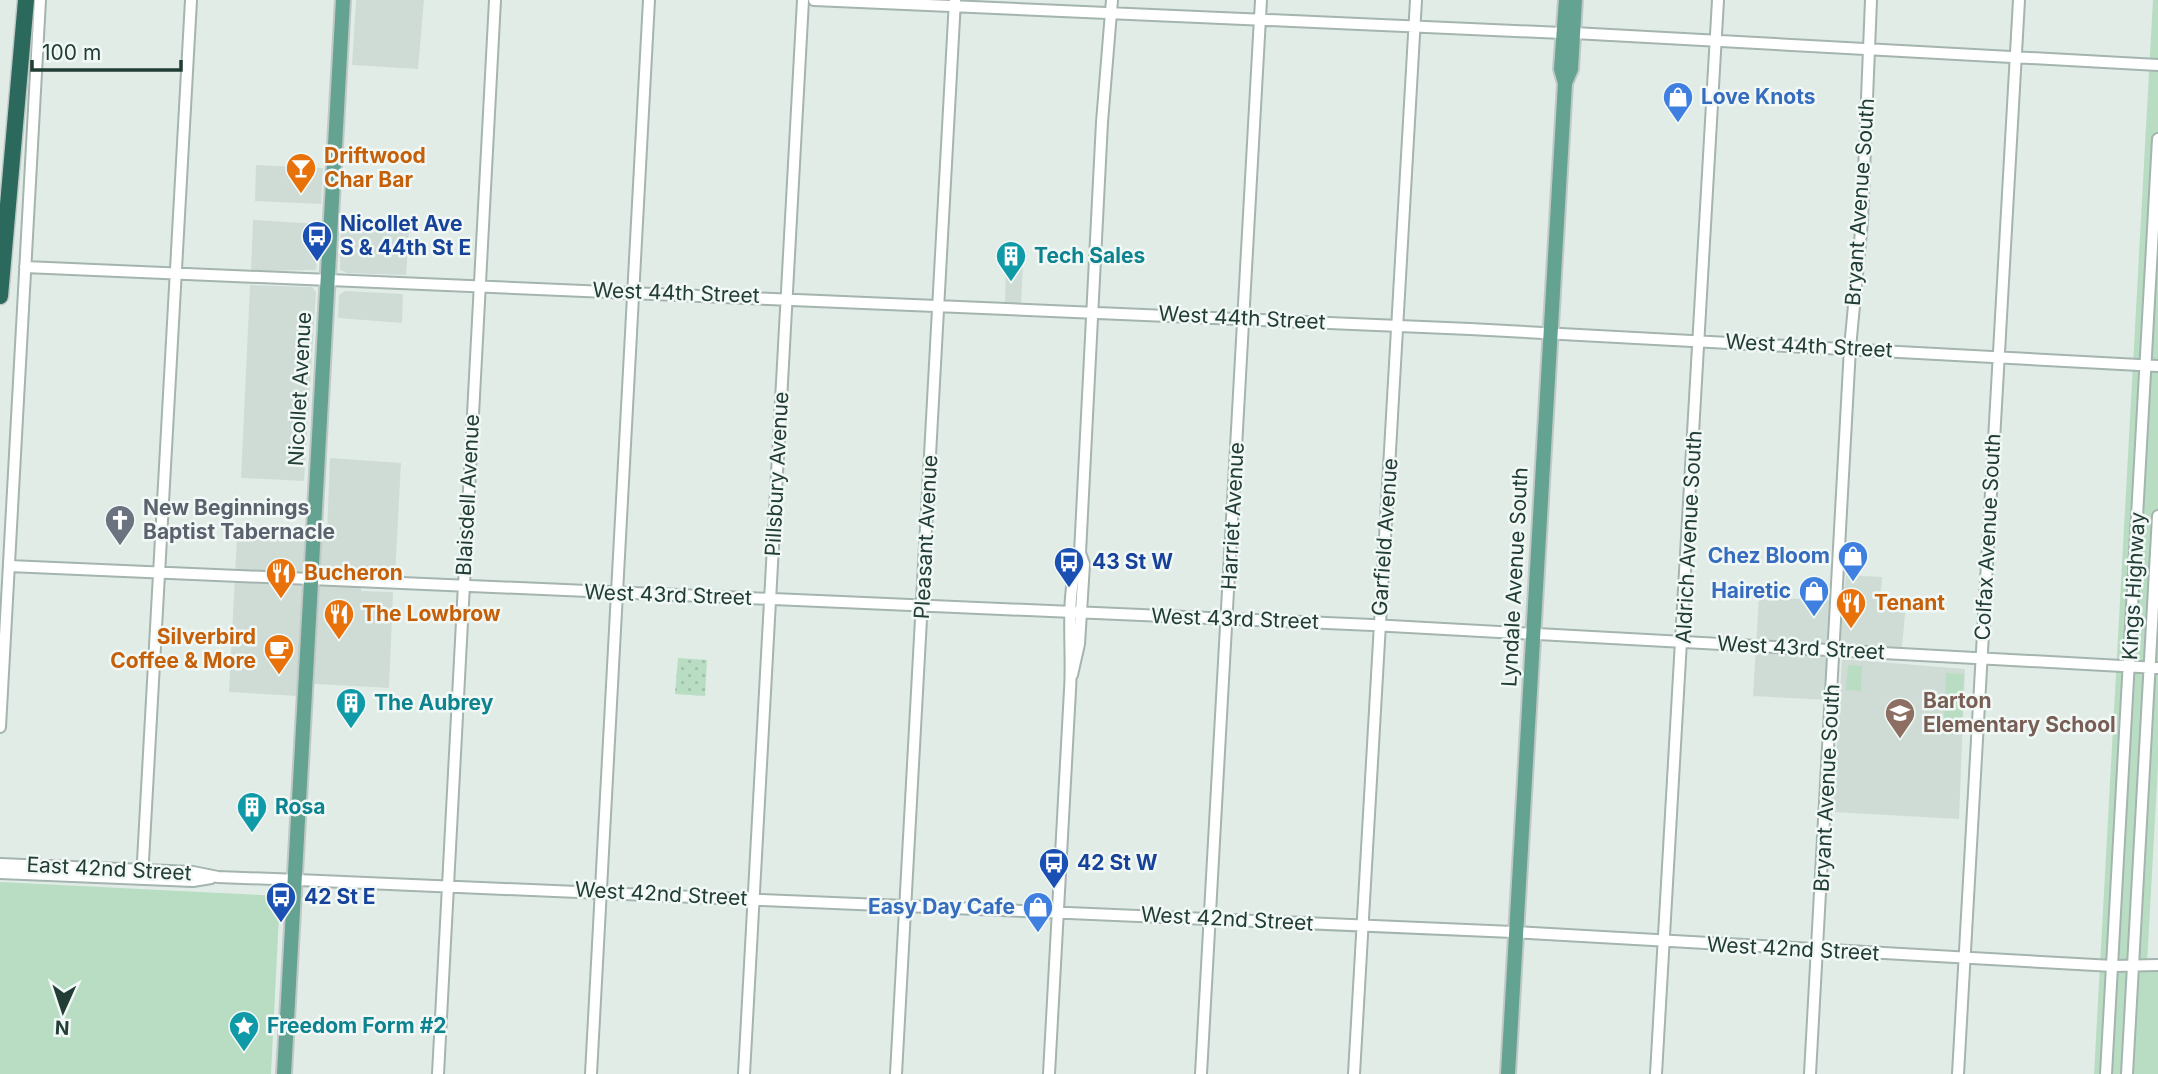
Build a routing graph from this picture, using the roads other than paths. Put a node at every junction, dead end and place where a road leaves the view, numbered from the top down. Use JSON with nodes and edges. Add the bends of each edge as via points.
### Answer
{"nodes":[{"id":1,"x":26,"y":0,"type":"edge"},
{"id":2,"x":40,"y":0,"type":"edge"},
{"id":3,"x":191,"y":0,"type":"edge"},
{"id":4,"x":343,"y":0,"type":"edge"},
{"id":5,"x":495,"y":0,"type":"edge"},
{"id":6,"x":649,"y":0,"type":"edge"},
{"id":7,"x":803,"y":0,"type":"edge"},
{"id":8,"x":814,"y":0,"type":"edge"},
{"id":9,"x":1112,"y":0,"type":"edge"},
{"id":10,"x":1261,"y":0,"type":"edge"},
{"id":11,"x":1416,"y":0,"type":"edge"},
{"id":12,"x":1566,"y":0,"type":"edge"},
{"id":13,"x":1575,"y":0,"type":"edge"},
{"id":14,"x":1718,"y":0,"type":"edge"},
{"id":15,"x":1871,"y":0,"type":"edge"},
{"id":16,"x":2019,"y":0,"type":"edge"},
{"id":17,"x":955,"y":3,"type":"edge"},
{"id":18,"x":1110,"y":12,"type":"junction"},
{"id":19,"x":1260,"y":19,"type":"junction"},
{"id":20,"x":1415,"y":26,"type":"junction"},
{"id":21,"x":1568,"y":33,"type":"junction"},
{"id":22,"x":1715,"y":41,"type":"junction"},
{"id":23,"x":1870,"y":48,"type":"junction"},
{"id":24,"x":2015,"y":58,"type":"junction"},
{"id":25,"x":2158,"y":65,"type":"edge"},
{"id":26,"x":2158,"y":139,"type":"edge"},
{"id":27,"x":25,"y":267,"type":"junction"},
{"id":28,"x":176,"y":273,"type":"junction"},
{"id":29,"x":327,"y":279,"type":"junction"},
{"id":30,"x":479,"y":285,"type":"junction"},
{"id":31,"x":633,"y":291,"type":"junction"},
{"id":32,"x":0,"y":296,"type":"edge"},
{"id":33,"x":787,"y":298,"type":"junction"},
{"id":34,"x":939,"y":304,"type":"junction"},
{"id":35,"x":1092,"y":311,"type":"junction"},
{"id":36,"x":1244,"y":318,"type":"junction"},
{"id":37,"x":1398,"y":326,"type":"junction"},
{"id":38,"x":1551,"y":333,"type":"junction"},
{"id":39,"x":1700,"y":341,"type":"junction"},
{"id":40,"x":1850,"y":348,"type":"junction"},
{"id":41,"x":1999,"y":357,"type":"junction"},
{"id":42,"x":2145,"y":365,"type":"junction"},
{"id":43,"x":2158,"y":366,"type":"edge"},
{"id":44,"x":2158,"y":516,"type":"edge"},
{"id":45,"x":9,"y":566,"type":"junction"},
{"id":46,"x":159,"y":573,"type":"junction"},
{"id":47,"x":311,"y":580,"type":"junction"},
{"id":48,"x":464,"y":587,"type":"junction"},
{"id":49,"x":617,"y":593,"type":"junction"},
{"id":50,"x":769,"y":600,"type":"junction"},
{"id":51,"x":922,"y":606,"type":"junction"},
{"id":52,"x":1076,"y":613,"type":"junction"},
{"id":53,"x":1227,"y":619,"type":"junction"},
{"id":54,"x":1379,"y":625,"type":"junction"},
{"id":55,"x":1533,"y":633,"type":"junction"},
{"id":56,"x":1682,"y":641,"type":"junction"},
{"id":57,"x":1834,"y":650,"type":"junction"},
{"id":58,"x":1981,"y":658,"type":"junction"},
{"id":59,"x":2130,"y":666,"type":"junction"},
{"id":60,"x":2154,"y":668,"type":"edge"},
{"id":61,"x":0,"y":727,"type":"edge"},
{"id":62,"x":0,"y":863,"type":"edge"},
{"id":63,"x":0,"y":873,"type":"edge"},
{"id":64,"x":142,"y":874,"type":"junction"},
{"id":65,"x":295,"y":880,"type":"junction"},
{"id":66,"x":449,"y":885,"type":"junction"},
{"id":67,"x":603,"y":890,"type":"junction"},
{"id":68,"x":754,"y":900,"type":"junction"},
{"id":69,"x":906,"y":906,"type":"junction"},
{"id":70,"x":1059,"y":912,"type":"junction"},
{"id":71,"x":1211,"y":919,"type":"junction"},
{"id":72,"x":1363,"y":925,"type":"junction"},
{"id":73,"x":1516,"y":932,"type":"junction"},
{"id":74,"x":1665,"y":941,"type":"junction"},
{"id":75,"x":1817,"y":950,"type":"junction"},
{"id":76,"x":1965,"y":959,"type":"junction"},
{"id":77,"x":2134,"y":964,"type":"junction"},
{"id":78,"x":2158,"y":965,"type":"edge"},
{"id":79,"x":2113,"y":966,"type":"junction"},
{"id":80,"x":285,"y":1074,"type":"edge"},
{"id":81,"x":438,"y":1074,"type":"edge"},
{"id":82,"x":591,"y":1074,"type":"edge"},
{"id":83,"x":744,"y":1074,"type":"edge"},
{"id":84,"x":897,"y":1074,"type":"edge"},
{"id":85,"x":1049,"y":1074,"type":"edge"},
{"id":86,"x":1201,"y":1074,"type":"edge"},
{"id":87,"x":1354,"y":1074,"type":"edge"},
{"id":88,"x":1508,"y":1074,"type":"edge"},
{"id":89,"x":1656,"y":1074,"type":"edge"},
{"id":90,"x":1810,"y":1074,"type":"edge"},
{"id":91,"x":1958,"y":1074,"type":"edge"},
{"id":92,"x":2106,"y":1074,"type":"edge"},
{"id":93,"x":2127,"y":1074,"type":"edge"}],
"edges":[{"from":1,"to":32,"type":"highway"},
{"from":2,"to":27,"type":"street"},
{"from":3,"to":28,"type":"street"},
{"from":4,"to":29,"type":"main road","name":"Nicollet Avenue"},
{"from":5,"to":30,"type":"street","name":"Blaisdell Avenue"},
{"from":6,"to":31,"type":"street"},
{"from":7,"to":33,"type":"street","name":"Pillsbury Avenue"},
{"from":8,"to":17,"type":"street"},
{"from":9,"to":18,"type":"street"},
{"from":10,"to":19,"type":"street","name":"Harriet Avenue"},
{"from":11,"to":20,"type":"street","name":"Garfield Avenue"},
{"from":12,"to":21,"type":"main road","name":"Lyndale Avenue South"},
{"from":13,"to":21,"type":"main road","name":"Lyndale Avenue South"},
{"from":14,"to":22,"type":"street","name":"Aldrich Avenue South"},
{"from":15,"to":23,"type":"street","name":"Bryant Avenue South"},
{"from":16,"to":24,"type":"street","name":"Colfax Avenue South"},
{"from":17,"to":18,"type":"street"},
{"from":17,"to":34,"type":"street","name":"Pleasant Avenue"},
{"from":18,"to":19,"type":"street"},
{"from":18,"to":35,"type":"street"},
{"from":19,"to":20,"type":"street"},
{"from":19,"to":36,"type":"street","name":"Harriet Avenue"},
{"from":20,"to":21,"type":"street"},
{"from":20,"to":37,"type":"street","name":"Garfield Avenue"},
{"from":21,"to":22,"type":"street"},
{"from":21,"to":38,"type":"main road","name":"Lyndale Avenue South","via":[[1571,69],[1565,83]]},
{"from":22,"to":23,"type":"street"},
{"from":22,"to":39,"type":"street","name":"Aldrich Avenue South"},
{"from":23,"to":24,"type":"street"},
{"from":23,"to":40,"type":"street","name":"Bryant Avenue South","via":[[1862,221]]},
{"from":24,"to":25,"type":"street"},
{"from":24,"to":41,"type":"street","name":"Colfax Avenue South"},
{"from":26,"to":42,"type":"street","name":"Kings Highway"},
{"from":27,"to":28,"type":"street","name":"West 44th Street"},
{"from":27,"to":45,"type":"street"},
{"from":28,"to":29,"type":"street","name":"West 44th Street"},
{"from":28,"to":46,"type":"street"},
{"from":29,"to":30,"type":"street","name":"West 44th Street"},
{"from":29,"to":47,"type":"main road","name":"Nicollet Avenue"},
{"from":30,"to":31,"type":"street","name":"West 44th Street"},
{"from":30,"to":48,"type":"street","name":"Blaisdell Avenue"},
{"from":31,"to":33,"type":"street","name":"West 44th Street"},
{"from":31,"to":49,"type":"street"},
{"from":33,"to":34,"type":"street","name":"West 44th Street"},
{"from":33,"to":50,"type":"street","name":"Pillsbury Avenue"},
{"from":34,"to":35,"type":"street","name":"West 44th Street"},
{"from":34,"to":51,"type":"street","name":"Pleasant Avenue"},
{"from":35,"to":36,"type":"street","name":"West 44th Street"},
{"from":35,"to":52,"type":"street"},
{"from":36,"to":37,"type":"street","name":"West 44th Street"},
{"from":36,"to":53,"type":"street","name":"Harriet Avenue"},
{"from":37,"to":38,"type":"street","name":"West 44th Street"},
{"from":37,"to":54,"type":"street","name":"Garfield Avenue"},
{"from":38,"to":39,"type":"street","name":"West 44th Street"},
{"from":38,"to":55,"type":"main road","name":"Lyndale Avenue South"},
{"from":39,"to":40,"type":"street","name":"West 44th Street"},
{"from":39,"to":56,"type":"street","name":"Aldrich Avenue South"},
{"from":40,"to":41,"type":"street","name":"West 44th Street"},
{"from":40,"to":57,"type":"street","name":"Bryant Avenue South"},
{"from":41,"to":42,"type":"street","name":"West 44th Street"},
{"from":41,"to":58,"type":"street","name":"Colfax Avenue South"},
{"from":42,"to":43,"type":"street","name":"West 44th Street"},
{"from":42,"to":59,"type":"street","name":"Kings Highway"},
{"from":44,"to":60,"type":"street","name":"Kings Highway"},
{"from":45,"to":46,"type":"street","name":"West 43rd Street"},
{"from":45,"to":61,"type":"street"},
{"from":46,"to":47,"type":"street","name":"West 43rd Street"},
{"from":46,"to":64,"type":"street"},
{"from":47,"to":48,"type":"street","name":"West 43rd Street"},
{"from":47,"to":65,"type":"main road","name":"Nicollet Avenue"},
{"from":48,"to":49,"type":"street","name":"West 43rd Street"},
{"from":48,"to":66,"type":"street","name":"Blaisdell Avenue"},
{"from":49,"to":50,"type":"street","name":"West 43rd Street"},
{"from":49,"to":67,"type":"street"},
{"from":50,"to":51,"type":"street","name":"West 43rd Street"},
{"from":50,"to":68,"type":"street","name":"Pillsbury Avenue"},
{"from":51,"to":52,"type":"street","name":"West 43rd Street"},
{"from":51,"to":69,"type":"street","name":"Pleasant Avenue"},
{"from":52,"to":53,"type":"street","name":"West 43rd Street"},
{"from":52,"to":70,"type":"street"},
{"from":53,"to":54,"type":"street","name":"West 43rd Street"},
{"from":53,"to":71,"type":"street","name":"Harriet Avenue"},
{"from":54,"to":55,"type":"street","name":"West 43rd Street"},
{"from":54,"to":72,"type":"street","name":"Garfield Avenue"},
{"from":55,"to":56,"type":"street","name":"West 43rd Street"},
{"from":55,"to":73,"type":"main road","name":"Lyndale Avenue South"},
{"from":56,"to":57,"type":"street","name":"West 43rd Street"},
{"from":56,"to":74,"type":"street","name":"Aldrich Avenue South"},
{"from":57,"to":58,"type":"street","name":"West 43rd Street"},
{"from":57,"to":75,"type":"street","name":"Bryant Avenue South"},
{"from":58,"to":59,"type":"street","name":"West 43rd Street"},
{"from":58,"to":76,"type":"street","name":"Colfax Avenue South"},
{"from":59,"to":60,"type":"street","name":"West 43rd Street"},
{"from":59,"to":79,"type":"street","name":"Kings Highway"},
{"from":60,"to":77,"type":"street","name":"Kings Highway"},
{"from":62,"to":64,"type":"street","name":"East 42nd Street"},
{"from":63,"to":64,"type":"street","name":"East 42nd Street"},
{"from":64,"to":65,"type":"street","name":"East 42nd Street"},
{"from":65,"to":66,"type":"street","name":"West 42nd Street"},
{"from":65,"to":80,"type":"main road","name":"Nicollet Avenue"},
{"from":66,"to":67,"type":"street","name":"West 42nd Street"},
{"from":66,"to":81,"type":"street","name":"Blaisdell Avenue"},
{"from":67,"to":68,"type":"street","name":"West 42nd Street"},
{"from":67,"to":82,"type":"street"},
{"from":68,"to":69,"type":"street","name":"West 42nd Street"},
{"from":68,"to":83,"type":"street","name":"Pillsbury Avenue"},
{"from":69,"to":70,"type":"street","name":"West 42nd Street"},
{"from":69,"to":84,"type":"street","name":"Pleasant Avenue"},
{"from":70,"to":71,"type":"street","name":"West 42nd Street"},
{"from":70,"to":85,"type":"street"},
{"from":71,"to":72,"type":"street","name":"West 42nd Street"},
{"from":71,"to":86,"type":"street","name":"Harriet Avenue"},
{"from":72,"to":73,"type":"street","name":"West 42nd Street"},
{"from":72,"to":87,"type":"street","name":"Garfield Avenue"},
{"from":73,"to":74,"type":"street","name":"West 42nd Street"},
{"from":73,"to":88,"type":"main road","name":"Lyndale Avenue South"},
{"from":74,"to":75,"type":"street","name":"West 42nd Street"},
{"from":74,"to":89,"type":"street","name":"Aldrich Avenue South"},
{"from":75,"to":76,"type":"street","name":"West 42nd Street"},
{"from":75,"to":90,"type":"street","name":"Bryant Avenue South"},
{"from":76,"to":79,"type":"street","name":"West 42nd Street"},
{"from":76,"to":91,"type":"street","name":"Colfax Avenue South"},
{"from":77,"to":78,"type":"street","name":"West 42nd Street"},
{"from":77,"to":79,"type":"street","name":"West 42nd Street"},
{"from":77,"to":93,"type":"street","name":"Kings Highway"},
{"from":79,"to":92,"type":"street","name":"Kings Highway"}]}
